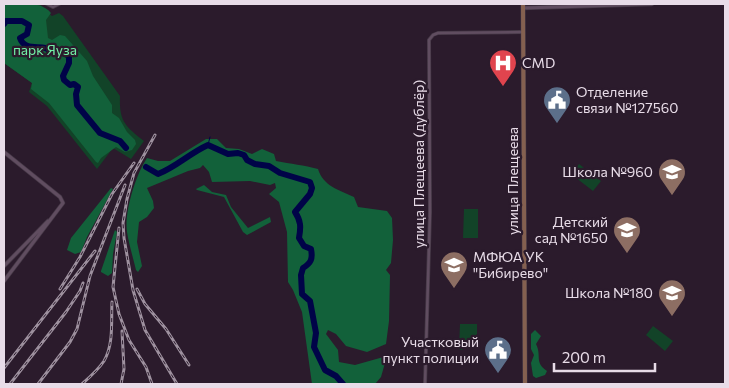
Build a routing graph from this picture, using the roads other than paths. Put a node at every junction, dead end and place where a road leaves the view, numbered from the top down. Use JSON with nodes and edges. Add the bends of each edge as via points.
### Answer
{"nodes":[{"id":1,"x":47,"y":4,"type":"edge"},
{"id":2,"x":59,"y":4,"type":"edge"},
{"id":3,"x":652,"y":4,"type":"edge"},
{"id":4,"x":523,"y":6,"type":"edge"},
{"id":5,"x":523,"y":32,"type":"junction"},
{"id":6,"x":4,"y":152,"type":"edge"},
{"id":7,"x":49,"y":220,"type":"junction"},
{"id":8,"x":4,"y":266,"type":"edge"},
{"id":9,"x":5,"y":279,"type":"edge"},
{"id":10,"x":425,"y":384,"type":"edge"},
{"id":11,"x":525,"y":384,"type":"edge"}],
"edges":[{"from":1,"to":2,"type":"street","via":[[54,7]]},
{"from":3,"to":4,"type":"street"},
{"from":4,"to":5,"type":"main road","name":"улица Плещеева"},
{"from":5,"to":10,"type":"street","name":"улица Плещеева (дублёр)","via":[[438,33],[429,40],[430,204]]},
{"from":5,"to":11,"type":"main road","name":"улица Плещеева"},
{"from":6,"to":7,"type":"street","via":[[63,200]]},
{"from":7,"to":8,"type":"street"},
{"from":7,"to":9,"type":"street"}]}
